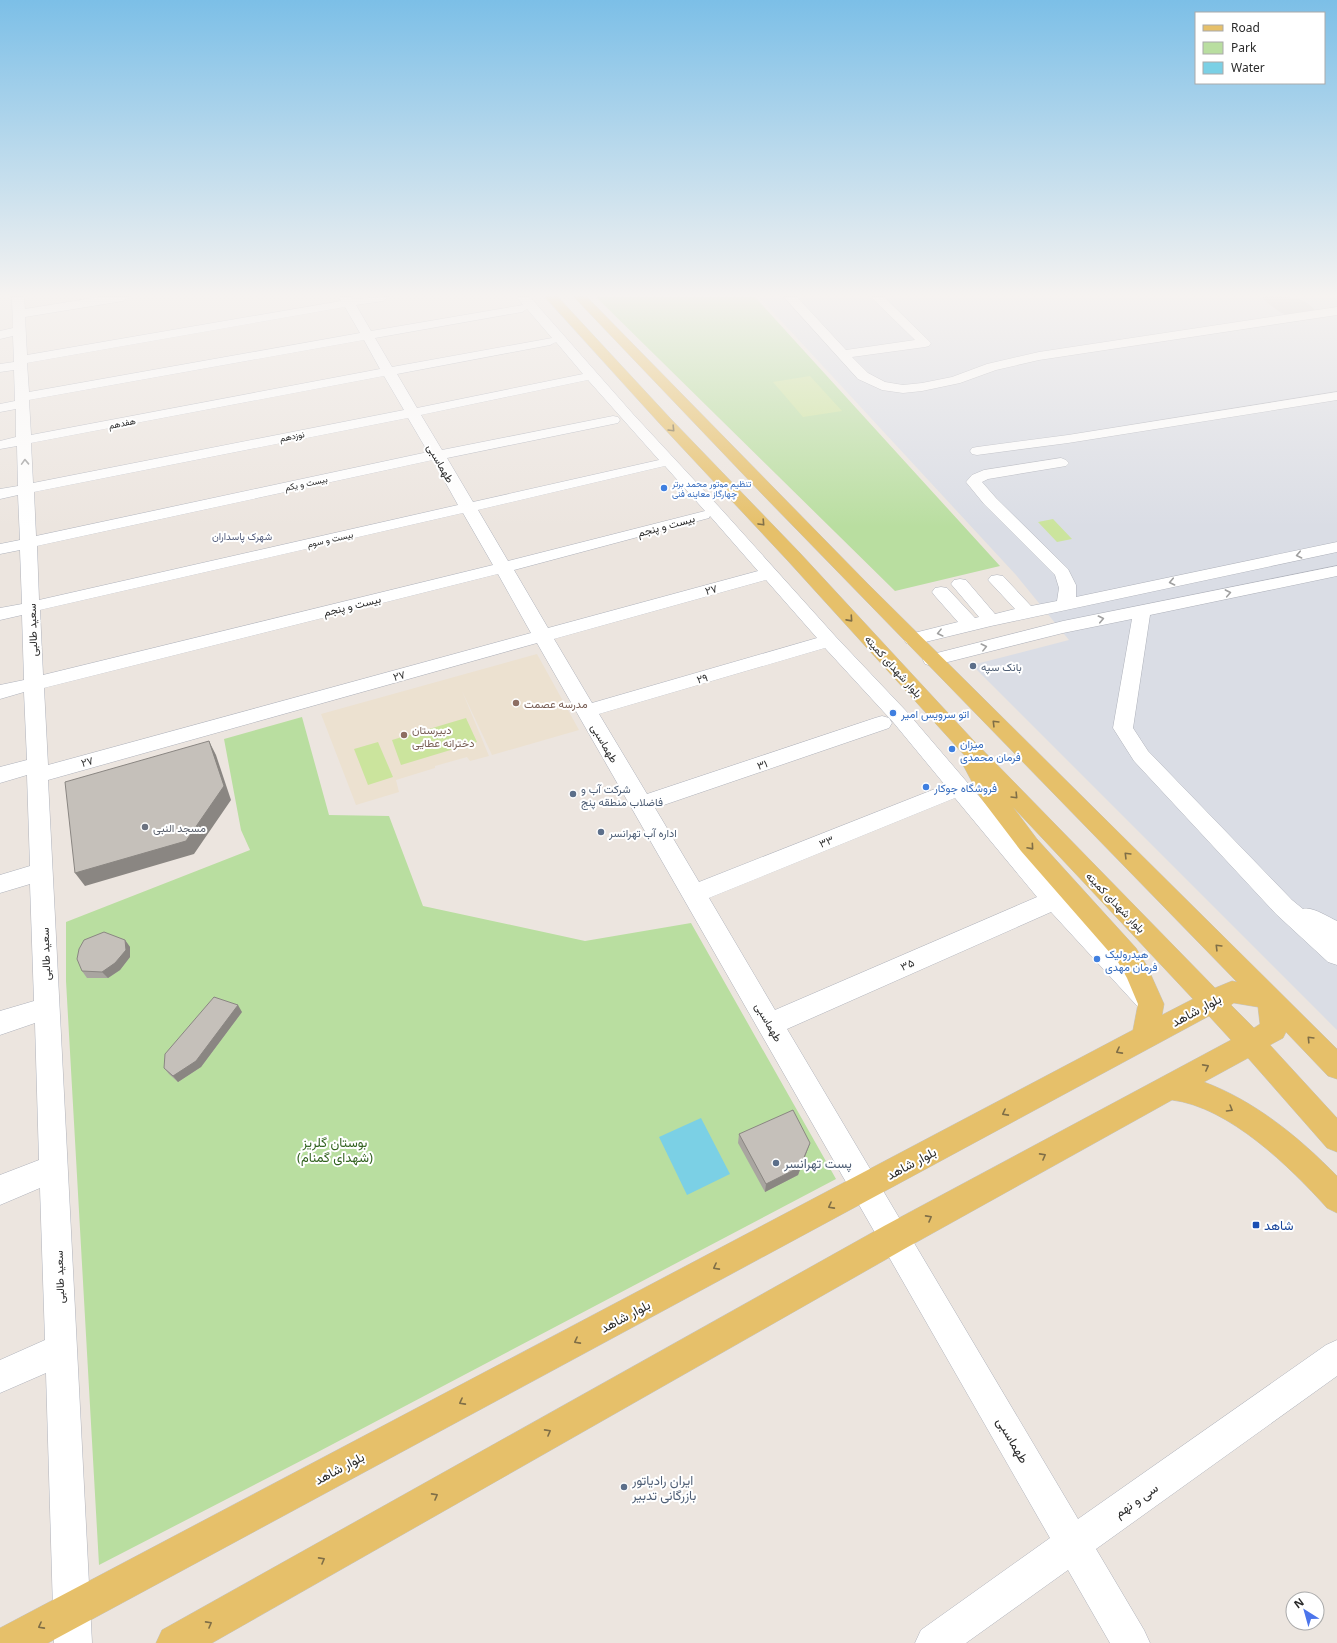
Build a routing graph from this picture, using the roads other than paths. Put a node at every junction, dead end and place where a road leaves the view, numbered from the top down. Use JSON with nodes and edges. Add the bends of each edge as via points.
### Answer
{"nodes":[{"id":1,"x":389,"y":373,"type":"edge"},
{"id":2,"x":21,"y":374,"type":"edge"},
{"id":3,"x":164,"y":374,"type":"edge"},
{"id":4,"x":385,"y":374,"type":"edge"},
{"id":5,"x":588,"y":374,"type":"edge"},
{"id":6,"x":621,"y":374,"type":"edge"},
{"id":7,"x":653,"y":374,"type":"edge"},
{"id":8,"x":861,"y":374,"type":"edge"},
{"id":9,"x":973,"y":374,"type":"edge"},
{"id":10,"x":583,"y":378,"type":"dead end"},
{"id":11,"x":1337,"y":396,"type":"edge"},
{"id":12,"x":22,"y":400,"type":"junction"},
{"id":13,"x":0,"y":408,"type":"edge"},
{"id":14,"x":412,"y":413,"type":"junction"},
{"id":15,"x":613,"y":420,"type":"dead end"},
{"id":16,"x":24,"y":441,"type":"junction"},
{"id":17,"x":0,"y":445,"type":"edge"},
{"id":18,"x":976,"y":451,"type":"dead end"},
{"id":19,"x":437,"y":455,"type":"junction"},
{"id":20,"x":1062,"y":463,"type":"dead end"},
{"id":21,"x":659,"y":464,"type":"dead end"},
{"id":22,"x":26,"y":489,"type":"junction"},
{"id":23,"x":0,"y":494,"type":"edge"},
{"id":24,"x":468,"y":508,"type":"junction"},
{"id":25,"x":702,"y":515,"type":"dead end"},
{"id":26,"x":28,"y":543,"type":"junction"},
{"id":27,"x":1337,"y":547,"type":"edge"},
{"id":28,"x":0,"y":549,"type":"edge"},
{"id":29,"x":503,"y":568,"type":"junction"},
{"id":30,"x":1337,"y":571,"type":"edge"},
{"id":31,"x":760,"y":576,"type":"dead end"},
{"id":32,"x":997,"y":580,"type":"dead end"},
{"id":33,"x":960,"y":584,"type":"dead end"},
{"id":34,"x":941,"y":592,"type":"dead end"},
{"id":35,"x":1064,"y":604,"type":"junction"},
{"id":36,"x":31,"y":607,"type":"junction"},
{"id":37,"x":1142,"y":610,"type":"junction"},
{"id":38,"x":1027,"y":612,"type":"junction"},
{"id":39,"x":0,"y":614,"type":"edge"},
{"id":40,"x":992,"y":620,"type":"junction"},
{"id":41,"x":971,"y":625,"type":"junction"},
{"id":42,"x":542,"y":636,"type":"junction"},
{"id":43,"x":913,"y":639,"type":"junction"},
{"id":44,"x":818,"y":644,"type":"dead end"},
{"id":45,"x":932,"y":660,"type":"junction"},
{"id":46,"x":34,"y":683,"type":"junction"},
{"id":47,"x":0,"y":692,"type":"edge"},
{"id":48,"x":587,"y":711,"type":"junction"},
{"id":49,"x":882,"y":723,"type":"dead end"},
{"id":50,"x":966,"y":744,"type":"junction"},
{"id":51,"x":38,"y":770,"type":"junction"},
{"id":52,"x":0,"y":776,"type":"edge"},
{"id":53,"x":958,"y":788,"type":"junction"},
{"id":54,"x":641,"y":804,"type":"junction"},
{"id":55,"x":42,"y":872,"type":"junction"},
{"id":56,"x":0,"y":884,"type":"edge"},
{"id":57,"x":694,"y":894,"type":"junction"},
{"id":58,"x":1045,"y":904,"type":"dead end"},
{"id":59,"x":1284,"y":908,"type":"junction"},
{"id":60,"x":1337,"y":932,"type":"edge"},
{"id":61,"x":1337,"y":955,"type":"edge"},
{"id":62,"x":1269,"y":997,"type":"junction"},
{"id":63,"x":1211,"y":1002,"type":"junction"},
{"id":64,"x":1151,"y":1004,"type":"junction"},
{"id":65,"x":47,"y":1008,"type":"junction"},
{"id":66,"x":0,"y":1023,"type":"edge"},
{"id":67,"x":770,"y":1024,"type":"junction"},
{"id":68,"x":1145,"y":1037,"type":"junction"},
{"id":69,"x":1251,"y":1043,"type":"junction"},
{"id":70,"x":1337,"y":1067,"type":"edge"},
{"id":71,"x":1168,"y":1087,"type":"junction"},
{"id":72,"x":1337,"y":1138,"type":"edge"},
{"id":73,"x":54,"y":1168,"type":"junction"},
{"id":74,"x":866,"y":1188,"type":"junction"},
{"id":75,"x":0,"y":1190,"type":"edge"},
{"id":76,"x":1337,"y":1198,"type":"edge"},
{"id":77,"x":894,"y":1237,"type":"junction"},
{"id":78,"x":62,"y":1348,"type":"junction"},
{"id":79,"x":1337,"y":1356,"type":"edge"},
{"id":80,"x":0,"y":1377,"type":"edge"},
{"id":81,"x":1073,"y":1544,"type":"junction"},
{"id":82,"x":73,"y":1626,"type":"edge"},
{"id":83,"x":10,"y":1643,"type":"edge"},
{"id":84,"x":175,"y":1643,"type":"edge"},
{"id":85,"x":934,"y":1643,"type":"edge"},
{"id":86,"x":1131,"y":1643,"type":"edge"}],
"edges":[{"from":1,"to":14,"type":"street","name":"طهماسبی"},
{"from":2,"to":12,"type":"street","name":"سعید طالبی"},
{"from":3,"to":12,"type":"street"},
{"from":4,"to":16,"type":"street","name":"هفدهم"},
{"from":5,"to":53,"type":"street","via":[[900,718]]},
{"from":6,"to":50,"type":"main road","name":"بلوار شهدای کمیته","one_way":true},
{"from":7,"to":43,"type":"main road"},
{"from":8,"to":9,"type":"street","via":[[882,386],[903,389],[955,380]]},
{"from":10,"to":14,"type":"street","name":"نوزدهم"},
{"from":11,"to":18,"type":"street"},
{"from":12,"to":13,"type":"street"},
{"from":12,"to":16,"type":"street","name":"سعید طالبی"},
{"from":14,"to":19,"type":"street","name":"طهماسبی"},
{"from":14,"to":22,"type":"street","name":"نوزدهم"},
{"from":15,"to":19,"type":"street","name":"بیست و یکم"},
{"from":16,"to":17,"type":"street","name":"هفدهم"},
{"from":22,"to":16,"type":"street","name":"سعید طالبی","one_way":true},
{"from":19,"to":24,"type":"street","name":"طهماسبی"},
{"from":19,"to":26,"type":"street","name":"بیست و یکم"},
{"from":20,"to":35,"type":"street","via":[[984,475],[974,482],[1062,573],[1068,583],[1068,594]]},
{"from":21,"to":24,"type":"street","name":"بیست و سوم"},
{"from":22,"to":23,"type":"street","name":"نوزدهم"},
{"from":22,"to":26,"type":"street","name":"سعید طالبی"},
{"from":24,"to":29,"type":"street","name":"طهماسبی"},
{"from":24,"to":36,"type":"street","name":"بیست و سوم"},
{"from":25,"to":29,"type":"street","name":"بیست و پنجم"},
{"from":26,"to":28,"type":"street","name":"بیست و یکم"},
{"from":26,"to":36,"type":"street","name":"سعید طالبی"},
{"from":27,"to":35,"type":"street","one_way":true},
{"from":29,"to":42,"type":"street","name":"طهماسبی"},
{"from":29,"to":46,"type":"street","name":"بیست و پنجم"},
{"from":37,"to":30,"type":"street","one_way":true},
{"from":31,"to":42,"type":"street","name":"۲۷"},
{"from":32,"to":38,"type":"street"},
{"from":33,"to":40,"type":"street"},
{"from":34,"to":41,"type":"street"},
{"from":35,"to":38,"type":"street"},
{"from":36,"to":39,"type":"street","name":"بیست و سوم"},
{"from":36,"to":46,"type":"street","name":"سعید طالبی"},
{"from":45,"to":37,"type":"street","one_way":true},
{"from":37,"to":59,"type":"street","via":[[1123,728],[1141,756]]},
{"from":38,"to":40,"type":"street"},
{"from":40,"to":41,"type":"street"},
{"from":41,"to":43,"type":"street","one_way":true},
{"from":42,"to":48,"type":"street","name":"طهماسبی"},
{"from":42,"to":51,"type":"street","name":"۲۷"},
{"from":43,"to":45,"type":"main road"},
{"from":44,"to":48,"type":"street","name":"۲۹"},
{"from":62,"to":45,"type":"main road","one_way":true},
{"from":46,"to":47,"type":"street","name":"بیست و پنجم"},
{"from":46,"to":51,"type":"street","name":"سعید طالبی"},
{"from":48,"to":54,"type":"street","name":"طهماسبی"},
{"from":49,"to":54,"type":"street","name":"۳۱"},
{"from":50,"to":63,"type":"main road","name":"بلوار شهدای کمیته","one_way":true},
{"from":50,"to":64,"type":"main road","one_way":true,"via":[[972,765],[988,791],[1029,845],[1127,955]]},
{"from":51,"to":52,"type":"street","name":"۲۷"},
{"from":51,"to":55,"type":"street","name":"سعید طالبی"},
{"from":53,"to":57,"type":"street","name":"۳۳"},
{"from":53,"to":64,"type":"street","via":[[1053,899]]},
{"from":54,"to":57,"type":"street","name":"طهماسبی"},
{"from":55,"to":56,"type":"street"},
{"from":55,"to":65,"type":"street","name":"سعید طالبی"},
{"from":57,"to":67,"type":"street","name":"طهماسبی"},
{"from":58,"to":67,"type":"street","name":"۳۵"},
{"from":59,"to":60,"type":"street"},
{"from":59,"to":61,"type":"street"},
{"from":62,"to":63,"type":"main road","name":"بلوار شاهد","via":[[1232,992]]},
{"from":62,"to":69,"type":"main road","via":[[1274,1030]]},
{"from":70,"to":62,"type":"main road","one_way":true},
{"from":63,"to":68,"type":"main road","name":"بلوار شاهد"},
{"from":63,"to":69,"type":"main road","name":"بلوار شهدای کمیته"},
{"from":64,"to":68,"type":"main road"},
{"from":65,"to":66,"type":"street"},
{"from":65,"to":73,"type":"street","name":"سعید طالبی"},
{"from":67,"to":74,"type":"street","name":"طهماسبی"},
{"from":68,"to":74,"type":"main road","name":"بلوار شاهد","one_way":true},
{"from":71,"to":69,"type":"main road","one_way":true},
{"from":69,"to":72,"type":"main road","name":"بلوار شهدای کمیته"},
{"from":71,"to":76,"type":"main road","one_way":true,"via":[[1195,1092],[1216,1100],[1259,1126],[1319,1178]]},
{"from":77,"to":71,"type":"main road","one_way":true},
{"from":73,"to":75,"type":"street"},
{"from":73,"to":78,"type":"street","name":"سعید طالبی"},
{"from":74,"to":77,"type":"street","name":"طهماسبی"},
{"from":74,"to":82,"type":"main road","name":"بلوار شاهد","one_way":true},
{"from":77,"to":81,"type":"street","name":"طهماسبی"},
{"from":84,"to":77,"type":"main road","one_way":true},
{"from":78,"to":80,"type":"street"},
{"from":78,"to":82,"type":"street","name":"سعید طالبی"},
{"from":79,"to":81,"type":"street","name":"سی و نهم"},
{"from":81,"to":85,"type":"street","name":"سی و نهم"},
{"from":81,"to":86,"type":"street","name":"طهماسبی"},
{"from":82,"to":83,"type":"main road","name":"بلوار شاهد","one_way":true}]}
